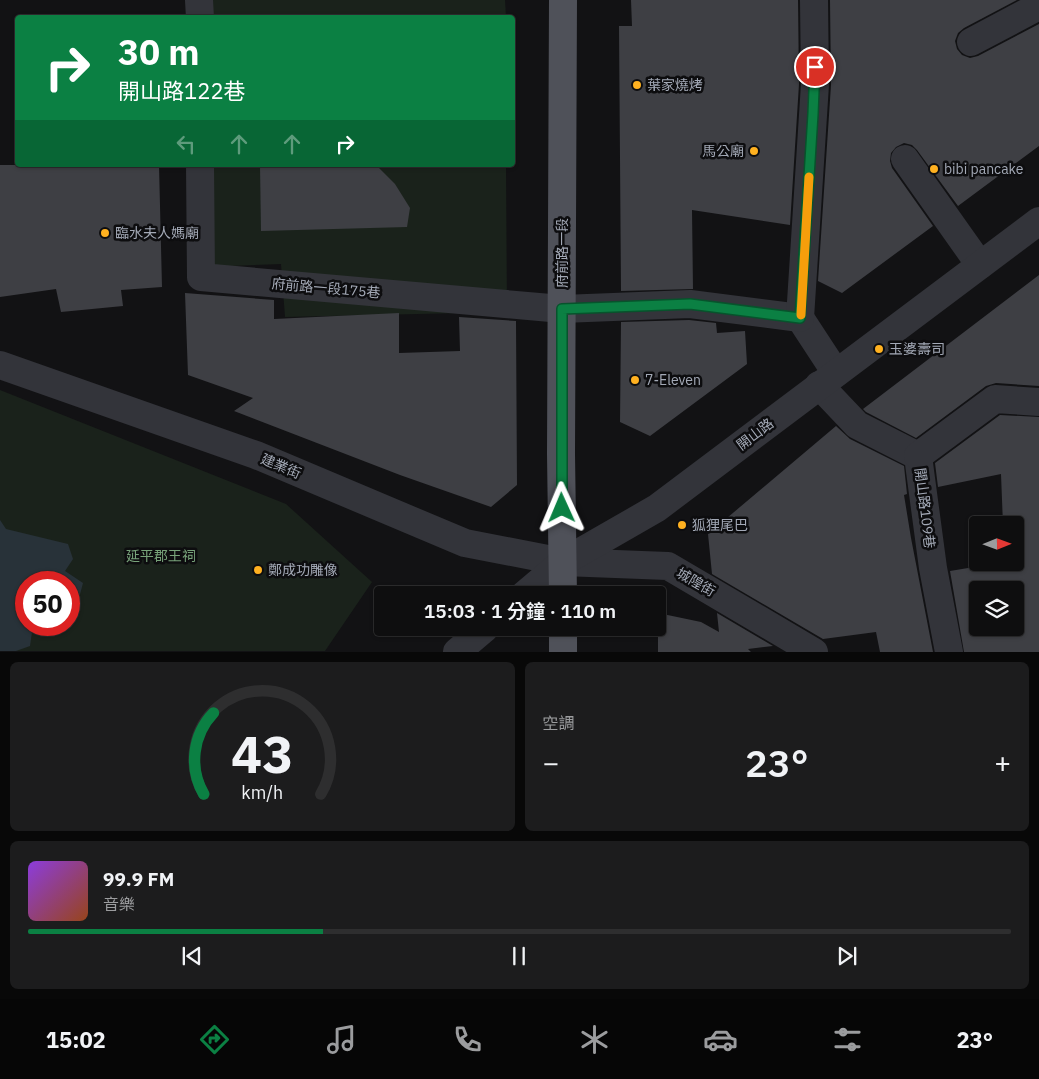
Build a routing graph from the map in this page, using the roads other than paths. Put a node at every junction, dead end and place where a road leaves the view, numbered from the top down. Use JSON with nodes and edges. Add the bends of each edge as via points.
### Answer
{"nodes":[{"id":1,"x":199,"y":0,"type":"edge"},
{"id":2,"x":564,"y":0,"type":"edge"},
{"id":3,"x":814,"y":0,"type":"edge"},
{"id":4,"x":1039,"y":6,"type":"edge"},
{"id":5,"x":200,"y":15,"type":"edge"},
{"id":6,"x":971,"y":42,"type":"dead end"},
{"id":7,"x":905,"y":159,"type":"dead end"},
{"id":8,"x":200,"y":167,"type":"edge"},
{"id":9,"x":1039,"y":221,"type":"edge"},
{"id":10,"x":980,"y":265,"type":"junction"},
{"id":11,"x":562,"y":309,"type":"junction"},
{"id":12,"x":800,"y":318,"type":"junction"},
{"id":13,"x":0,"y":364,"type":"edge"},
{"id":14,"x":828,"y":379,"type":"junction"},
{"id":15,"x":1039,"y":402,"type":"edge"},
{"id":16,"x":918,"y":456,"type":"junction"},
{"id":17,"x":563,"y":562,"type":"junction"},
{"id":18,"x":535,"y":586,"type":"edge"},
{"id":19,"x":563,"y":586,"type":"edge"},
{"id":20,"x":476,"y":636,"type":"edge"},
{"id":21,"x":563,"y":636,"type":"edge"},
{"id":22,"x":805,"y":649,"type":"edge"},
{"id":23,"x":457,"y":652,"type":"edge"},
{"id":24,"x":563,"y":652,"type":"edge"},
{"id":25,"x":949,"y":652,"type":"edge"}],
"edges":[{"from":1,"to":5,"type":"street"},
{"from":2,"to":11,"type":"main road","name":"府前路一段"},
{"from":3,"to":12,"type":"street","via":[[815,84]]},
{"from":4,"to":6,"type":"street"},
{"from":7,"to":10,"type":"street"},
{"from":8,"to":11,"type":"street","name":"府前路一段175巷","via":[[201,277]]},
{"from":9,"to":10,"type":"street","name":"開山路"},
{"from":10,"to":14,"type":"street","name":"開山路"},
{"from":11,"to":12,"type":"street","via":[[690,304]]},
{"from":11,"to":17,"type":"main road","name":"府前路一段"},
{"from":12,"to":14,"type":"street","name":"開山路109巷"},
{"from":13,"to":17,"type":"street","name":"建業街","via":[[256,456],[465,543]]},
{"from":14,"to":16,"type":"street","name":"開山路109巷","via":[[857,425]]},
{"from":14,"to":17,"type":"street","name":"開山路","via":[[657,508]]},
{"from":15,"to":16,"type":"street","via":[[996,399]]},
{"from":16,"to":25,"type":"street","name":"開山路109巷","via":[[933,568]]},
{"from":17,"to":18,"type":"street","name":"開山路"},
{"from":17,"to":19,"type":"main road","name":"府前路一段"},
{"from":17,"to":22,"type":"street","name":"城隍街","via":[[668,566]]},
{"from":20,"to":23,"type":"street"},
{"from":21,"to":24,"type":"main road"}]}
